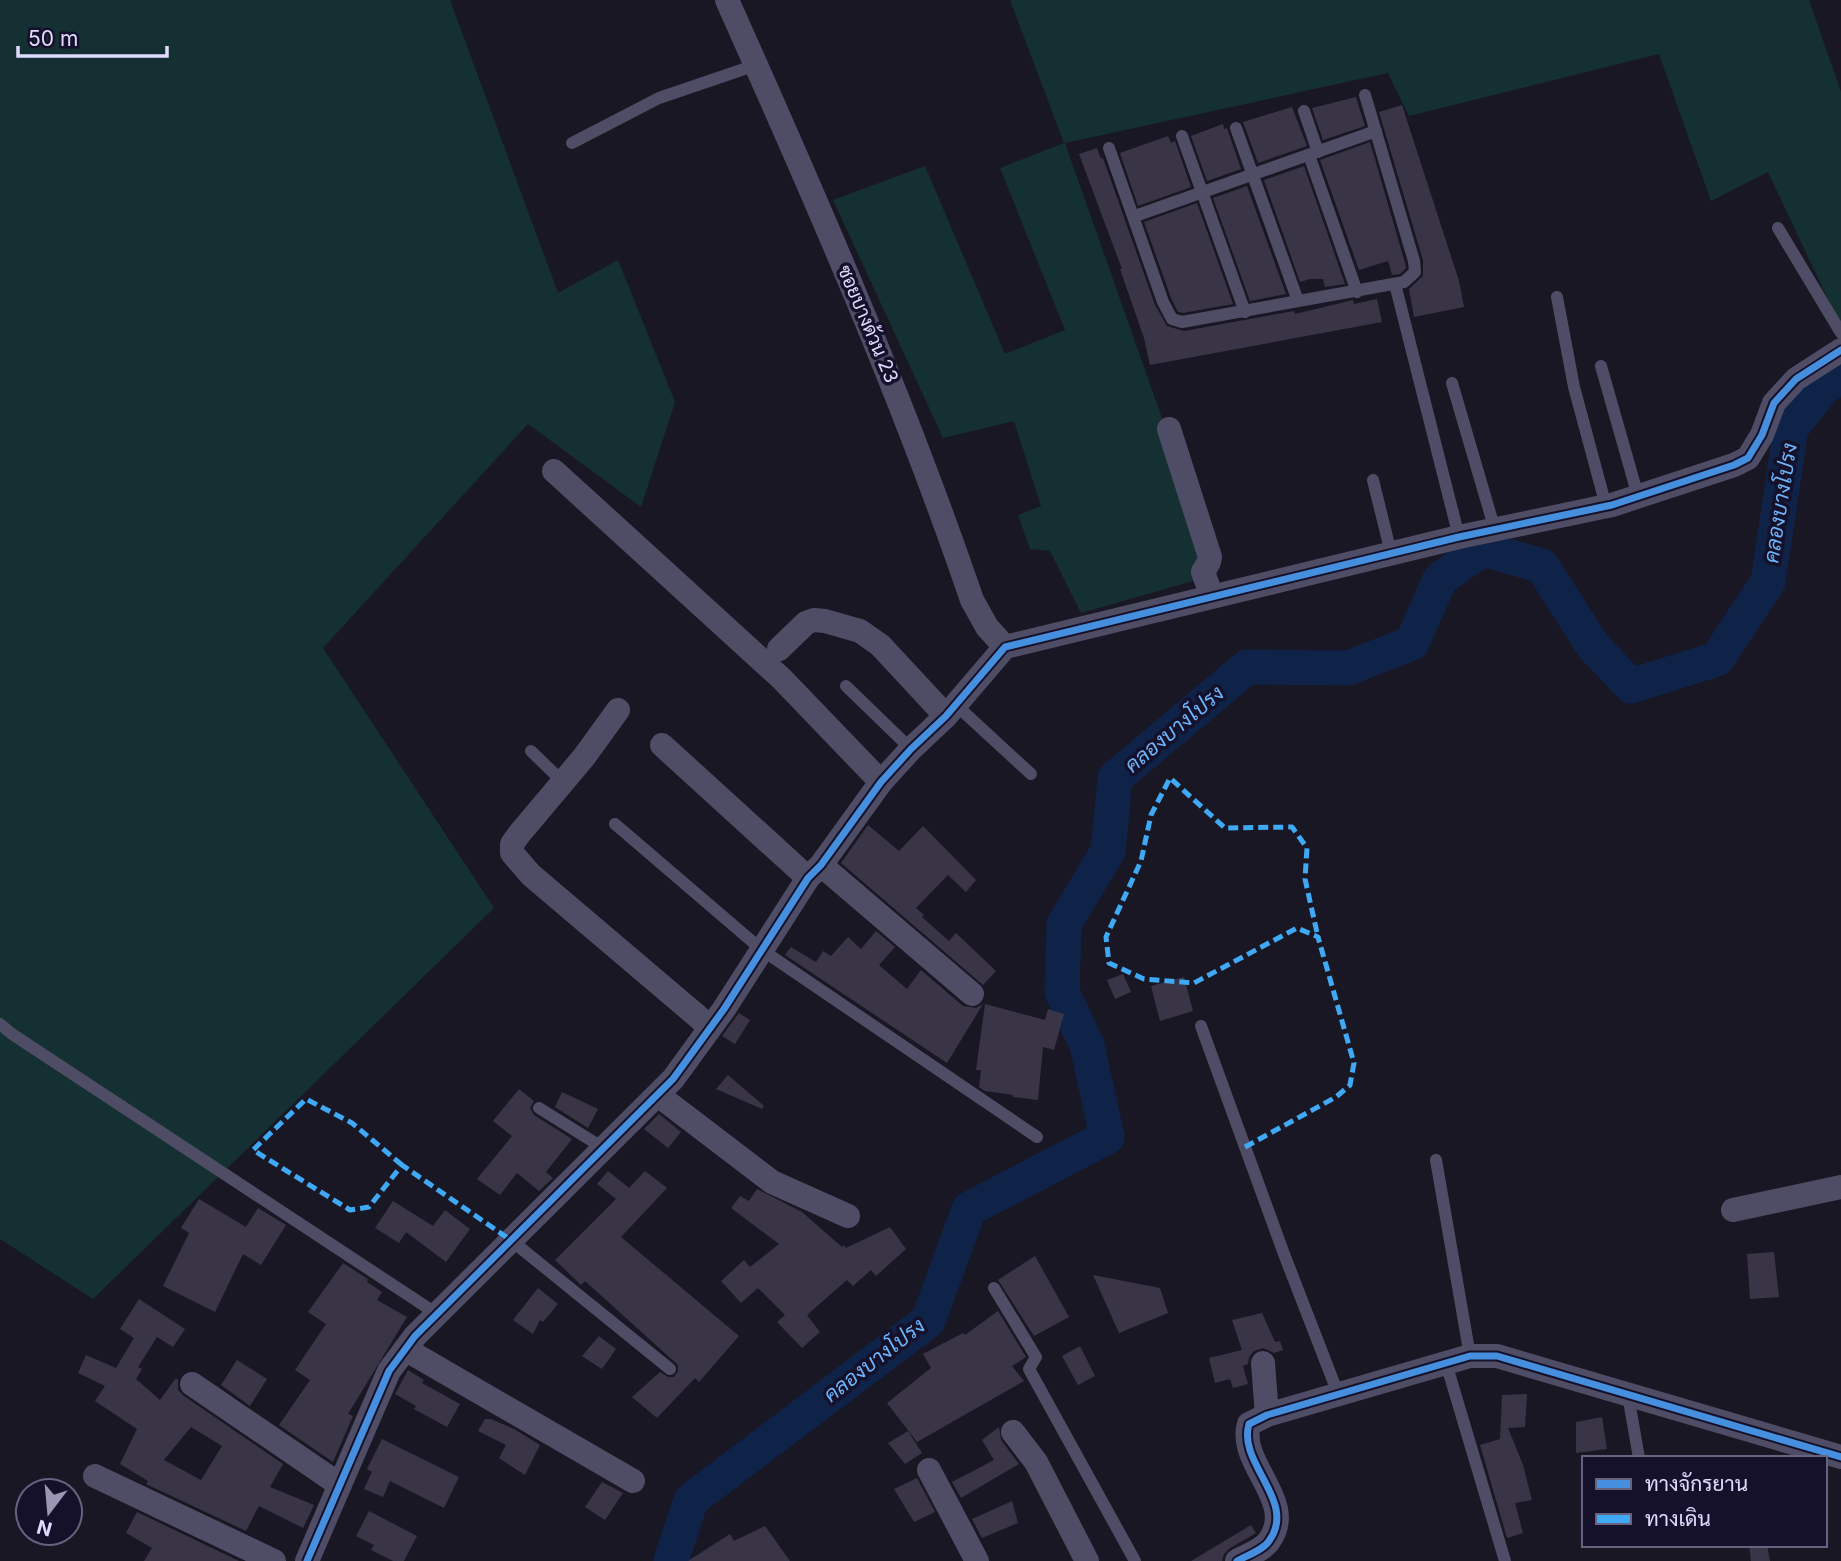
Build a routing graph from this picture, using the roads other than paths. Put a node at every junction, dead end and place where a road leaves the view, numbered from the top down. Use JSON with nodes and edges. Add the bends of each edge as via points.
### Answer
{"nodes":[{"id":1,"x":727,"y":0,"type":"edge"},
{"id":2,"x":756,"y":65,"type":"junction"},
{"id":3,"x":1365,"y":95,"type":"dead end"},
{"id":4,"x":1304,"y":111,"type":"dead end"},
{"id":5,"x":1236,"y":128,"type":"dead end"},
{"id":6,"x":1376,"y":131,"type":"junction"},
{"id":7,"x":1182,"y":136,"type":"dead end"},
{"id":8,"x":572,"y":143,"type":"dead end"},
{"id":9,"x":1109,"y":148,"type":"dead end"},
{"id":10,"x":1314,"y":153,"type":"junction"},
{"id":11,"x":1252,"y":174,"type":"junction"},
{"id":12,"x":1202,"y":192,"type":"junction"},
{"id":13,"x":1135,"y":216,"type":"junction"},
{"id":14,"x":1778,"y":228,"type":"dead end"},
{"id":15,"x":1395,"y":284,"type":"junction"},
{"id":16,"x":1357,"y":292,"type":"junction"},
{"id":17,"x":1557,"y":298,"type":"dead end"},
{"id":18,"x":1297,"y":301,"type":"junction"},
{"id":19,"x":1245,"y":312,"type":"junction"},
{"id":20,"x":1841,"y":333,"type":"edge"},
{"id":21,"x":1841,"y":350,"type":"edge"},
{"id":22,"x":1601,"y":366,"type":"dead end"},
{"id":23,"x":1452,"y":383,"type":"dead end"},
{"id":24,"x":1169,"y":429,"type":"dead end"},
{"id":25,"x":554,"y":471,"type":"dead end"},
{"id":26,"x":1373,"y":480,"type":"dead end"},
{"id":27,"x":1638,"y":496,"type":"junction"},
{"id":28,"x":1606,"y":506,"type":"junction"},
{"id":29,"x":1495,"y":530,"type":"junction"},
{"id":30,"x":1459,"y":537,"type":"junction"},
{"id":31,"x":1391,"y":553,"type":"junction"},
{"id":32,"x":1212,"y":597,"type":"junction"},
{"id":33,"x":1005,"y":647,"type":"junction"},
{"id":34,"x":779,"y":649,"type":"dead end"},
{"id":35,"x":846,"y":686,"type":"dead end"},
{"id":36,"x":618,"y":710,"type":"dead end"},
{"id":37,"x":951,"y":711,"type":"junction"},
{"id":38,"x":662,"y":745,"type":"dead end"},
{"id":39,"x":911,"y":749,"type":"junction"},
{"id":40,"x":531,"y":751,"type":"dead end"},
{"id":41,"x":1031,"y":774,"type":"dead end"},
{"id":42,"x":563,"y":782,"type":"junction"},
{"id":43,"x":881,"y":782,"type":"junction"},
{"id":44,"x":615,"y":824,"type":"dead end"},
{"id":45,"x":815,"y":871,"type":"junction"},
{"id":46,"x":762,"y":950,"type":"junction"},
{"id":47,"x":972,"y":994,"type":"dead end"},
{"id":48,"x":0,"y":1024,"type":"edge"},
{"id":49,"x":1201,"y":1026,"type":"dead end"},
{"id":50,"x":710,"y":1027,"type":"junction"},
{"id":51,"x":666,"y":1087,"type":"junction"},
{"id":52,"x":539,"y":1108,"type":"dead end"},
{"id":53,"x":1037,"y":1137,"type":"dead end"},
{"id":54,"x":605,"y":1149,"type":"junction"},
{"id":55,"x":1436,"y":1160,"type":"dead end"},
{"id":56,"x":1841,"y":1187,"type":"edge"},
{"id":57,"x":1733,"y":1210,"type":"dead end"},
{"id":58,"x":848,"y":1216,"type":"dead end"},
{"id":59,"x":512,"y":1241,"type":"junction"},
{"id":60,"x":994,"y":1287,"type":"dead end"},
{"id":61,"x":438,"y":1314,"type":"junction"},
{"id":62,"x":405,"y":1349,"type":"junction"},
{"id":63,"x":1470,"y":1356,"type":"junction"},
{"id":64,"x":1263,"y":1363,"type":"dead end"},
{"id":65,"x":1446,"y":1363,"type":"junction"},
{"id":66,"x":670,"y":1369,"type":"dead end"},
{"id":67,"x":192,"y":1384,"type":"dead end"},
{"id":68,"x":1628,"y":1395,"type":"junction"},
{"id":69,"x":1339,"y":1396,"type":"junction"},
{"id":70,"x":1267,"y":1415,"type":"junction"},
{"id":71,"x":1013,"y":1432,"type":"dead end"},
{"id":72,"x":1639,"y":1456,"type":"edge"},
{"id":73,"x":1841,"y":1457,"type":"edge"},
{"id":74,"x":929,"y":1470,"type":"dead end"},
{"id":75,"x":95,"y":1476,"type":"dead end"},
{"id":76,"x":634,"y":1481,"type":"dead end"},
{"id":77,"x":340,"y":1485,"type":"junction"},
{"id":78,"x":274,"y":1561,"type":"edge"},
{"id":79,"x":307,"y":1561,"type":"edge"},
{"id":80,"x":976,"y":1561,"type":"edge"},
{"id":81,"x":1087,"y":1561,"type":"edge"},
{"id":82,"x":1135,"y":1561,"type":"edge"},
{"id":83,"x":1238,"y":1561,"type":"edge"},
{"id":84,"x":1505,"y":1561,"type":"edge"}],
"edges":[{"from":1,"to":2,"type":"street","name":"ซอยบางด้วน 23"},
{"from":2,"to":8,"type":"lane","via":[[659,98]]},
{"from":2,"to":33,"type":"street","name":"ซอยบางด้วน 23","via":[[901,406],[972,600]]},
{"from":3,"to":6,"type":"lane"},
{"from":4,"to":10,"type":"lane"},
{"from":5,"to":11,"type":"lane"},
{"from":6,"to":10,"type":"lane"},
{"from":6,"to":15,"type":"lane","via":[[1414,261],[1412,278]]},
{"from":7,"to":12,"type":"lane"},
{"from":9,"to":13,"type":"lane"},
{"from":10,"to":11,"type":"lane"},
{"from":10,"to":16,"type":"lane"},
{"from":11,"to":12,"type":"lane"},
{"from":11,"to":18,"type":"lane"},
{"from":12,"to":13,"type":"lane"},
{"from":12,"to":19,"type":"lane"},
{"from":13,"to":19,"type":"lane","via":[[1172,319],[1182,322]]},
{"from":14,"to":20,"type":"lane"},
{"from":15,"to":16,"type":"lane"},
{"from":15,"to":30,"type":"lane"},
{"from":16,"to":18,"type":"lane"},
{"from":17,"to":28,"type":"lane","via":[[1574,387]]},
{"from":18,"to":19,"type":"lane"},
{"from":21,"to":27,"type":"street","via":[[1796,379],[1774,403],[1748,458]]},
{"from":22,"to":27,"type":"lane"},
{"from":23,"to":29,"type":"lane"},
{"from":24,"to":32,"type":"street","via":[[1210,557],[1203,572]]},
{"from":25,"to":43,"type":"street","via":[[781,678]]},
{"from":26,"to":31,"type":"lane"},
{"from":27,"to":28,"type":"street"},
{"from":28,"to":29,"type":"street"},
{"from":29,"to":30,"type":"street"},
{"from":30,"to":31,"type":"street"},
{"from":31,"to":32,"type":"street"},
{"from":32,"to":33,"type":"street"},
{"from":33,"to":37,"type":"street"},
{"from":34,"to":37,"type":"street","via":[[814,620],[860,631]]},
{"from":35,"to":39,"type":"lane"},
{"from":36,"to":42,"type":"street"},
{"from":37,"to":39,"type":"street"},
{"from":37,"to":41,"type":"lane"},
{"from":38,"to":45,"type":"street"},
{"from":39,"to":43,"type":"street"},
{"from":40,"to":42,"type":"lane"},
{"from":42,"to":50,"type":"street","via":[[512,844],[517,862]]},
{"from":43,"to":45,"type":"street"},
{"from":44,"to":46,"type":"lane"},
{"from":45,"to":46,"type":"street"},
{"from":45,"to":47,"type":"street"},
{"from":46,"to":50,"type":"street"},
{"from":46,"to":53,"type":"lane"},
{"from":48,"to":61,"type":"lane"},
{"from":49,"to":69,"type":"lane"},
{"from":50,"to":51,"type":"street"},
{"from":51,"to":54,"type":"street"},
{"from":51,"to":58,"type":"street","via":[[772,1182]]},
{"from":52,"to":54,"type":"lane"},
{"from":54,"to":59,"type":"street"},
{"from":55,"to":63,"type":"lane"},
{"from":56,"to":57,"type":"street"},
{"from":59,"to":61,"type":"street"},
{"from":59,"to":66,"type":"lane"},
{"from":60,"to":82,"type":"lane","via":[[1036,1357],[1029,1369]]},
{"from":61,"to":62,"type":"street"},
{"from":62,"to":76,"type":"street"},
{"from":62,"to":77,"type":"street","via":[[389,1371]]},
{"from":63,"to":65,"type":"street"},
{"from":63,"to":68,"type":"street","via":[[1497,1356]]},
{"from":64,"to":70,"type":"street"},
{"from":65,"to":69,"type":"street"},
{"from":65,"to":84,"type":"lane"},
{"from":67,"to":77,"type":"street"},
{"from":68,"to":72,"type":"lane"},
{"from":68,"to":73,"type":"street"},
{"from":69,"to":70,"type":"street"},
{"from":70,"to":83,"type":"street","via":[[1249,1424],[1246,1433],[1277,1511],[1276,1527],[1268,1543]]},
{"from":71,"to":81,"type":"street","via":[[1036,1462]]},
{"from":74,"to":80,"type":"street"},
{"from":75,"to":78,"type":"street"},
{"from":77,"to":79,"type":"street"}]}
